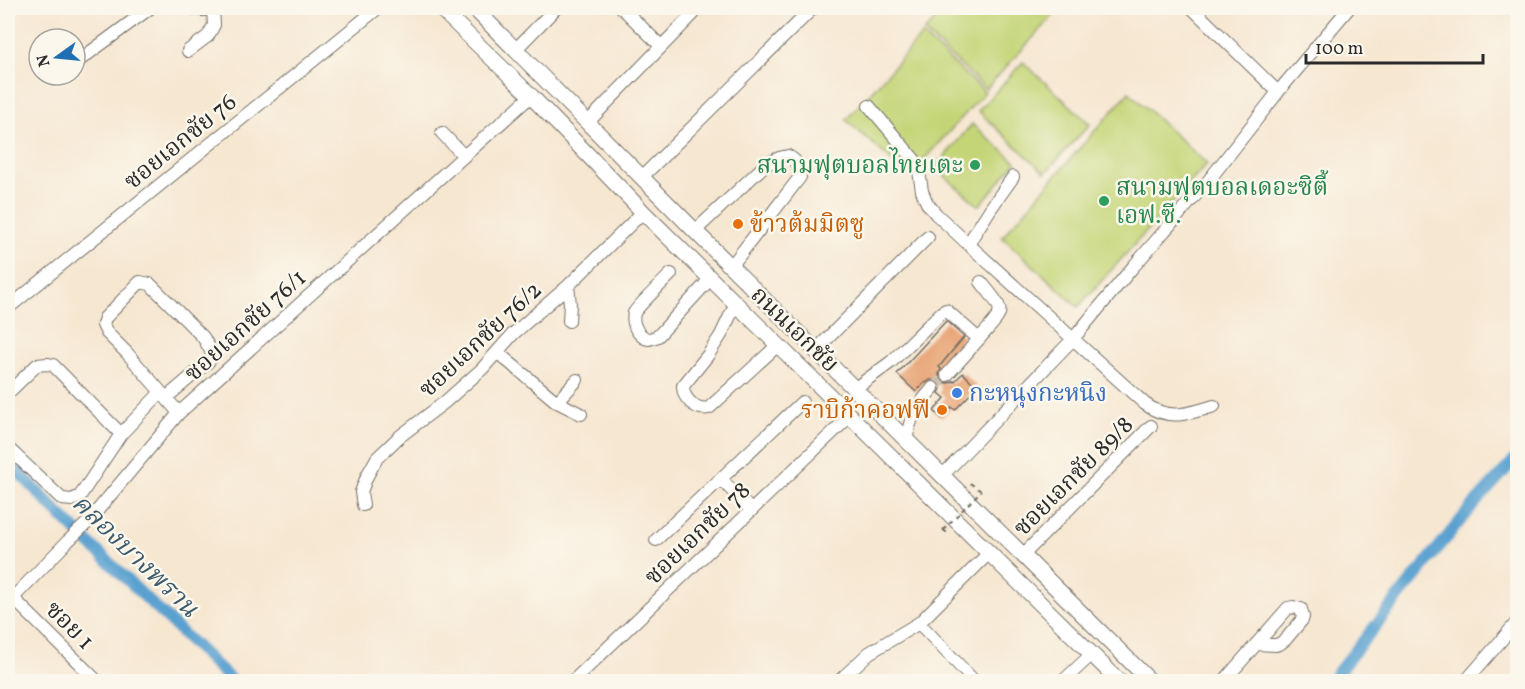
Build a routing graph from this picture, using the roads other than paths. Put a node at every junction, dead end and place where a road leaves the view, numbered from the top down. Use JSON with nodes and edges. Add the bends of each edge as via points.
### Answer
{"nodes":[{"id":1,"x":150,"y":8,"type":"edge"},
{"id":2,"x":191,"y":8,"type":"edge"},
{"id":3,"x":378,"y":8,"type":"edge"},
{"id":4,"x":440,"y":8,"type":"edge"},
{"id":5,"x":474,"y":8,"type":"edge"},
{"id":6,"x":556,"y":8,"type":"edge"},
{"id":7,"x":622,"y":8,"type":"edge"},
{"id":8,"x":699,"y":8,"type":"edge"},
{"id":9,"x":813,"y":8,"type":"edge"},
{"id":10,"x":1192,"y":8,"type":"edge"},
{"id":11,"x":1348,"y":8,"type":"edge"},
{"id":12,"x":214,"y":9,"type":"edge"},
{"id":13,"x":661,"y":46,"type":"junction"},
{"id":14,"x":516,"y":49,"type":"junction"},
{"id":15,"x":188,"y":51,"type":"dead end"},
{"id":16,"x":87,"y":55,"type":"edge"},
{"id":17,"x":1278,"y":92,"type":"junction"},
{"id":18,"x":531,"y":96,"type":"junction"},
{"id":19,"x":869,"y":106,"type":"dead end"},
{"id":20,"x":588,"y":122,"type":"junction"},
{"id":21,"x":442,"y":133,"type":"dead end"},
{"id":22,"x":464,"y":156,"type":"junction"},
{"id":23,"x":642,"y":177,"type":"junction"},
{"id":24,"x":1013,"y":177,"type":"dead end"},
{"id":25,"x":644,"y":212,"type":"junction"},
{"id":26,"x":695,"y":231,"type":"junction"},
{"id":27,"x":928,"y":237,"type":"dead end"},
{"id":28,"x":968,"y":244,"type":"junction"},
{"id":29,"x":732,"y":266,"type":"junction"},
{"id":30,"x":671,"y":274,"type":"dead end"},
{"id":31,"x":711,"y":278,"type":"junction"},
{"id":32,"x":981,"y":282,"type":"dead end"},
{"id":33,"x":568,"y":286,"type":"junction"},
{"id":34,"x":736,"y":303,"type":"junction"},
{"id":35,"x":8,"y":308,"type":"edge"},
{"id":36,"x":569,"y":321,"type":"dead end"},
{"id":37,"x":979,"y":339,"type":"junction"},
{"id":38,"x":1073,"y":339,"type":"junction"},
{"id":39,"x":778,"y":345,"type":"junction"},
{"id":40,"x":816,"y":350,"type":"junction"},
{"id":41,"x":498,"y":353,"type":"junction"},
{"id":42,"x":947,"y":375,"type":"tunnel mouth"},
{"id":43,"x":577,"y":380,"type":"dead end"},
{"id":44,"x":933,"y":388,"type":"tunnel mouth"},
{"id":45,"x":854,"y":389,"type":"junction"},
{"id":46,"x":8,"y":393,"type":"edge"},
{"id":47,"x":163,"y":395,"type":"junction"},
{"id":48,"x":557,"y":402,"type":"junction"},
{"id":49,"x":802,"y":402,"type":"dead end"},
{"id":50,"x":1214,"y":406,"type":"dead end"},
{"id":51,"x":179,"y":413,"type":"junction"},
{"id":52,"x":581,"y":414,"type":"dead end"},
{"id":53,"x":851,"y":415,"type":"junction"},
{"id":54,"x":1152,"y":426,"type":"dead end"},
{"id":55,"x":121,"y":434,"type":"junction"},
{"id":56,"x":906,"y":440,"type":"junction"},
{"id":57,"x":8,"y":448,"type":"edge"},
{"id":58,"x":942,"y":476,"type":"junction"},
{"id":59,"x":721,"y":479,"type":"junction"},
{"id":60,"x":363,"y":505,"type":"dead end"},
{"id":61,"x":751,"y":510,"type":"junction"},
{"id":62,"x":1000,"y":532,"type":"junction"},
{"id":63,"x":656,"y":540,"type":"dead end"},
{"id":64,"x":988,"y":550,"type":"junction"},
{"id":65,"x":1023,"y":555,"type":"junction"},
{"id":66,"x":1011,"y":573,"type":"junction"},
{"id":67,"x":10,"y":600,"type":"edge"},
{"id":68,"x":1518,"y":621,"type":"edge"},
{"id":69,"x":919,"y":623,"type":"junction"},
{"id":70,"x":1256,"y":644,"type":"junction"},
{"id":71,"x":1092,"y":654,"type":"junction"},
{"id":72,"x":98,"y":681,"type":"edge"},
{"id":73,"x":572,"y":681,"type":"edge"},
{"id":74,"x":838,"y":681,"type":"edge"},
{"id":75,"x":975,"y":681,"type":"edge"},
{"id":76,"x":1062,"y":681,"type":"edge"},
{"id":77,"x":1120,"y":681,"type":"edge"},
{"id":78,"x":1151,"y":681,"type":"edge"},
{"id":79,"x":1223,"y":681,"type":"edge"},
{"id":80,"x":1465,"y":681,"type":"edge"}],
"edges":[{"from":1,"to":16,"type":"street"},
{"from":2,"to":12,"type":"street"},
{"from":3,"to":35,"type":"street","name":"ซอยเอกชัย 76"},
{"from":4,"to":18,"type":"main road","name":"ถนนเอกชัย"},
{"from":5,"to":14,"type":"main road","name":"ถนนเอกชัย"},
{"from":6,"to":14,"type":"street"},
{"from":7,"to":13,"type":"street"},
{"from":8,"to":13,"type":"street"},
{"from":9,"to":23,"type":"street"},
{"from":10,"to":17,"type":"street"},
{"from":11,"to":17,"type":"street"},
{"from":12,"to":15,"type":"street","via":[[214,25],[208,36]]},
{"from":13,"to":20,"type":"street"},
{"from":14,"to":20,"type":"main road","name":"ถนนเอกชัย"},
{"from":17,"to":38,"type":"street","via":[[1209,180]]},
{"from":18,"to":22,"type":"street","name":"ซอยเอกชัย 76/1"},
{"from":18,"to":25,"type":"main road","name":"ถนนเอกชัย"},
{"from":19,"to":28,"type":"street","via":[[918,164],[927,203]]},
{"from":20,"to":23,"type":"main road","name":"ถนนเอกชัย"},
{"from":21,"to":22,"type":"street"},
{"from":22,"to":51,"type":"street","name":"ซอยเอกชัย 76/1"},
{"from":23,"to":26,"type":"main road","name":"ถนนเอกชัย"},
{"from":24,"to":28,"type":"street"},
{"from":25,"to":31,"type":"main road","name":"ถนนเอกชัย"},
{"from":25,"to":33,"type":"street","name":"ซอยเอกชัย 76/2"},
{"from":26,"to":29,"type":"main road","name":"ถนนเอกชัย"},
{"from":26,"to":29,"type":"street","via":[[765,165],[788,156],[797,161],[800,177]]},
{"from":27,"to":40,"type":"street"},
{"from":28,"to":38,"type":"street"},
{"from":29,"to":40,"type":"main road","name":"ถนนเอกชัย"},
{"from":30,"to":31,"type":"street","via":[[634,312],[636,331],[643,338],[651,340],[658,336]]},
{"from":31,"to":34,"type":"main road","name":"ถนนเอกชัย"},
{"from":32,"to":37,"type":"street","via":[[998,303],[1000,315]]},
{"from":33,"to":36,"type":"street"},
{"from":33,"to":41,"type":"street","name":"ซอยเอกชัย 76/2","via":[[513,334]]},
{"from":34,"to":39,"type":"main road","name":"ถนนเอกชัย"},
{"from":34,"to":39,"type":"street","via":[[721,335],[683,386],[683,392],[697,408],[709,408]]},
{"from":37,"to":42,"type":"street"},
{"from":37,"to":45,"type":"street","via":[[949,310],[944,310],[891,362]]},
{"from":38,"to":50,"type":"street","via":[[1154,411],[1188,414]]},
{"from":38,"to":58,"type":"street"},
{"from":39,"to":53,"type":"main road","name":"ถนนเอกชัย"},
{"from":40,"to":45,"type":"main road","name":"ถนนเอกชัย"},
{"from":41,"to":48,"type":"street"},
{"from":41,"to":60,"type":"street","name":"ซอยเอกชัย 76/2","via":[[376,458],[362,492]]},
{"from":43,"to":48,"type":"street"},
{"from":44,"to":56,"type":"street","via":[[915,408]]},
{"from":45,"to":56,"type":"main road","name":"ถนนเอกชัย"},
{"from":46,"to":55,"type":"street","via":[[37,365],[53,365]]},
{"from":47,"to":47,"type":"street","via":[[104,325],[105,318],[140,282],[150,284],[211,351],[207,363]]},
{"from":47,"to":51,"type":"street"},
{"from":47,"to":55,"type":"street"},
{"from":48,"to":52,"type":"street"},
{"from":49,"to":59,"type":"street"},
{"from":51,"to":67,"type":"street","name":"ซอยเอกชัย 76/1","via":[[87,523]]},
{"from":53,"to":61,"type":"street","name":"ซอยเอกชัย 78"},
{"from":53,"to":64,"type":"main road","name":"ถนนเอกชัย"},
{"from":54,"to":65,"type":"street","name":"ซอยเอกชัย 89/8"},
{"from":55,"to":57,"type":"street","via":[[80,496],[72,500],[62,499]]},
{"from":56,"to":58,"type":"main road","name":"ถนนเอกชัย"},
{"from":58,"to":62,"type":"main road","name":"ถนนเอกชัย"},
{"from":59,"to":61,"type":"street"},
{"from":59,"to":63,"type":"street"},
{"from":61,"to":73,"type":"street","name":"ซอยเอกชัย 78"},
{"from":62,"to":64,"type":"main road","via":[[999,545]]},
{"from":62,"to":65,"type":"main road","name":"ถนนเอกชัย"},
{"from":64,"to":66,"type":"main road","name":"ถนนเอกชัย"},
{"from":64,"to":69,"type":"street"},
{"from":65,"to":66,"type":"main road","via":[[1013,561]]},
{"from":65,"to":78,"type":"main road","name":"ถนนเอกชัย"},
{"from":66,"to":71,"type":"main road","name":"ถนนเอกชัย"},
{"from":67,"to":72,"type":"street","name":"ซอย 1"},
{"from":68,"to":80,"type":"street"},
{"from":69,"to":74,"type":"street","via":[[869,652]]},
{"from":69,"to":75,"type":"street"},
{"from":70,"to":70,"type":"street","via":[[1288,608],[1301,609],[1303,617],[1286,639],[1276,645]]},
{"from":70,"to":79,"type":"street"},
{"from":71,"to":76,"type":"street"},
{"from":71,"to":77,"type":"main road","name":"ถนนเอกชัย"}]}
